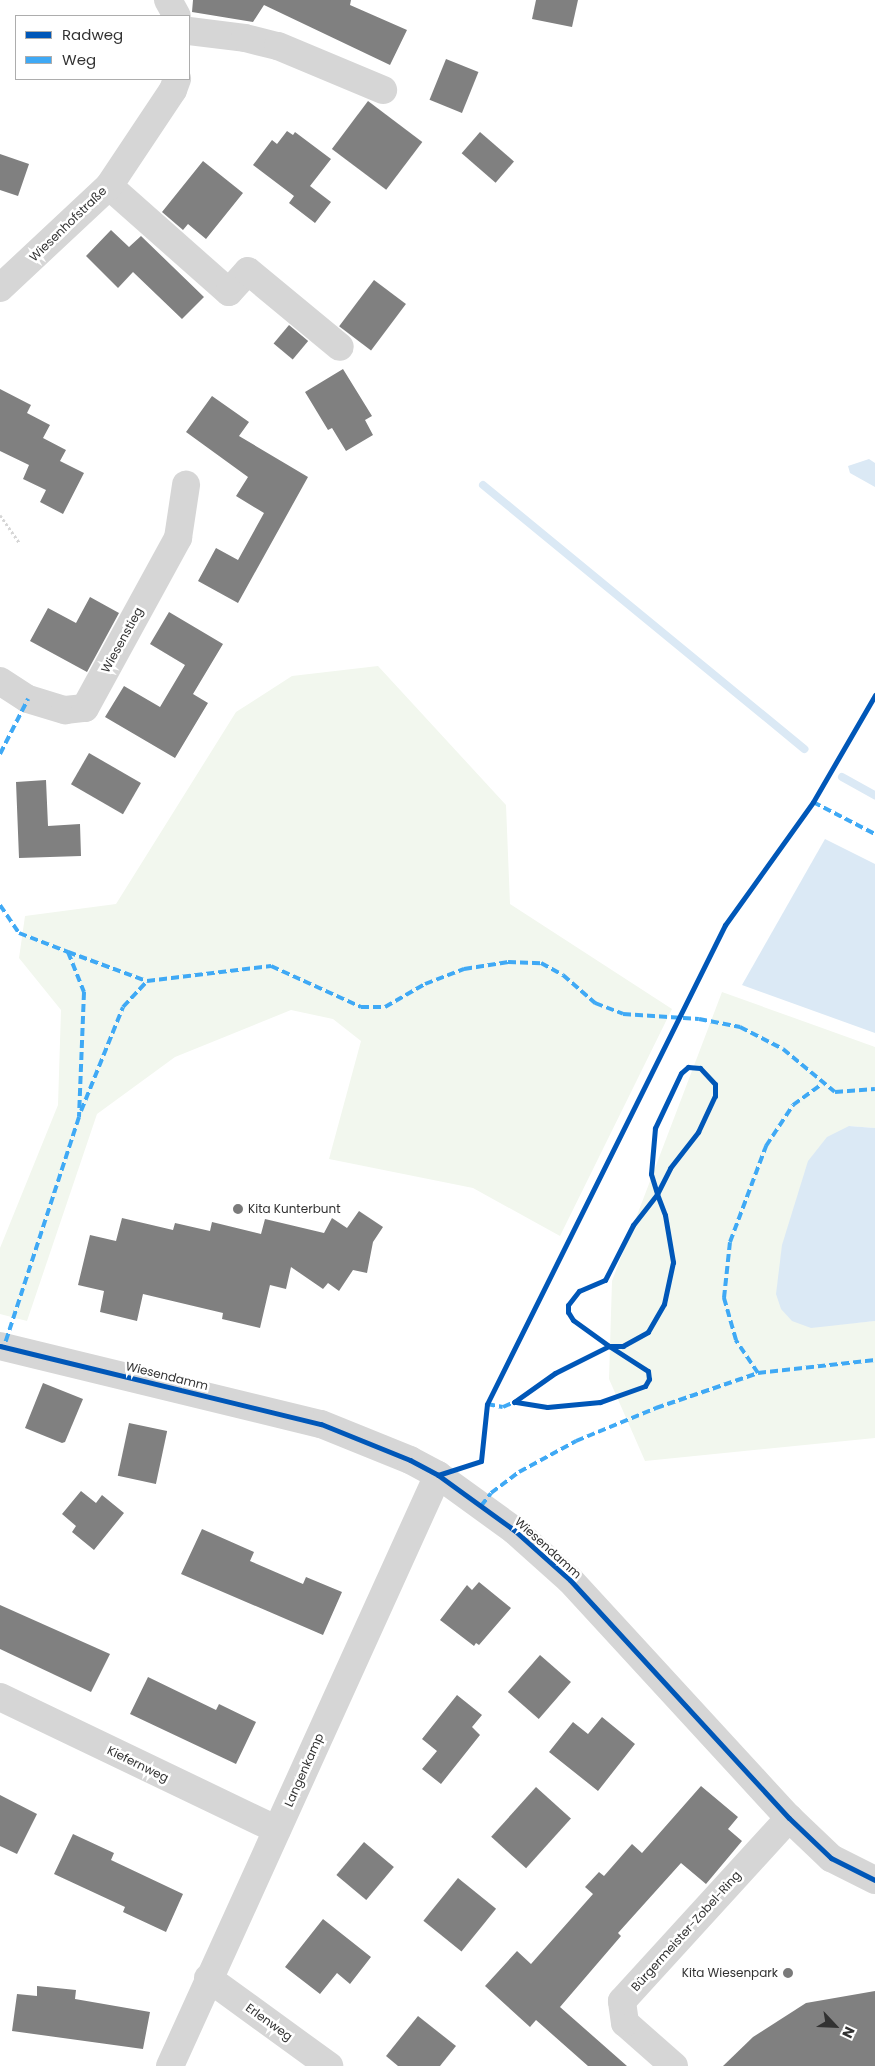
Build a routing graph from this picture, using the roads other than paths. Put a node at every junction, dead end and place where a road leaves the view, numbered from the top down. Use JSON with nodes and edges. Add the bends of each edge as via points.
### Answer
{"nodes":[{"id":1,"x":168,"y":0,"type":"edge"},
{"id":2,"x":176,"y":15,"type":"edge"},
{"id":3,"x":190,"y":31,"type":"edge"},
{"id":4,"x":177,"y":80,"type":"edge"},
{"id":5,"x":383,"y":90,"type":"dead end"},
{"id":6,"x":109,"y":186,"type":"junction"},
{"id":7,"x":0,"y":288,"type":"edge"},
{"id":8,"x":340,"y":347,"type":"dead end"},
{"id":9,"x":186,"y":485,"type":"dead end"},
{"id":10,"x":0,"y":681,"type":"edge"},
{"id":11,"x":0,"y":1346,"type":"edge"},
{"id":12,"x":438,"y":1475,"type":"junction"},
{"id":13,"x":0,"y":1698,"type":"edge"},
{"id":14,"x":789,"y":1818,"type":"junction"},
{"id":15,"x":277,"y":1830,"type":"junction"},
{"id":16,"x":875,"y":1880,"type":"edge"},
{"id":17,"x":208,"y":1978,"type":"junction"},
{"id":18,"x":170,"y":2066,"type":"edge"},
{"id":19,"x":329,"y":2066,"type":"edge"},
{"id":20,"x":674,"y":2066,"type":"edge"}],
"edges":[{"from":1,"to":2,"type":"street"},
{"from":3,"to":5,"type":"street","via":[[278,46]]},
{"from":4,"to":6,"type":"street","name":"Wiesenhofstraße"},
{"from":6,"to":7,"type":"street","name":"Wiesenhofstraße"},
{"from":6,"to":8,"type":"street","via":[[229,292],[248,271]]},
{"from":9,"to":10,"type":"street","name":"Wiesenstieg","via":[[178,538],[85,708],[65,710],[28,699]]},
{"from":11,"to":12,"type":"street","name":"Wiesendamm","via":[[321,1424],[410,1460]]},
{"from":12,"to":14,"type":"street","name":"Wiesendamm","via":[[514,1530],[570,1580]]},
{"from":12,"to":15,"type":"street","name":"Langenkamp"},
{"from":13,"to":15,"type":"street","name":"Kiefernweg"},
{"from":14,"to":16,"type":"street","name":"Wiesendamm","via":[[831,1858]]},
{"from":14,"to":20,"type":"street","name":"Bürgermeister-Zobel-Ring","via":[[622,2000],[625,2024]]},
{"from":15,"to":17,"type":"street","name":"Langenkamp"},
{"from":17,"to":18,"type":"street","name":"Langenkamp"},
{"from":17,"to":19,"type":"street","name":"Erlenweg"}]}
